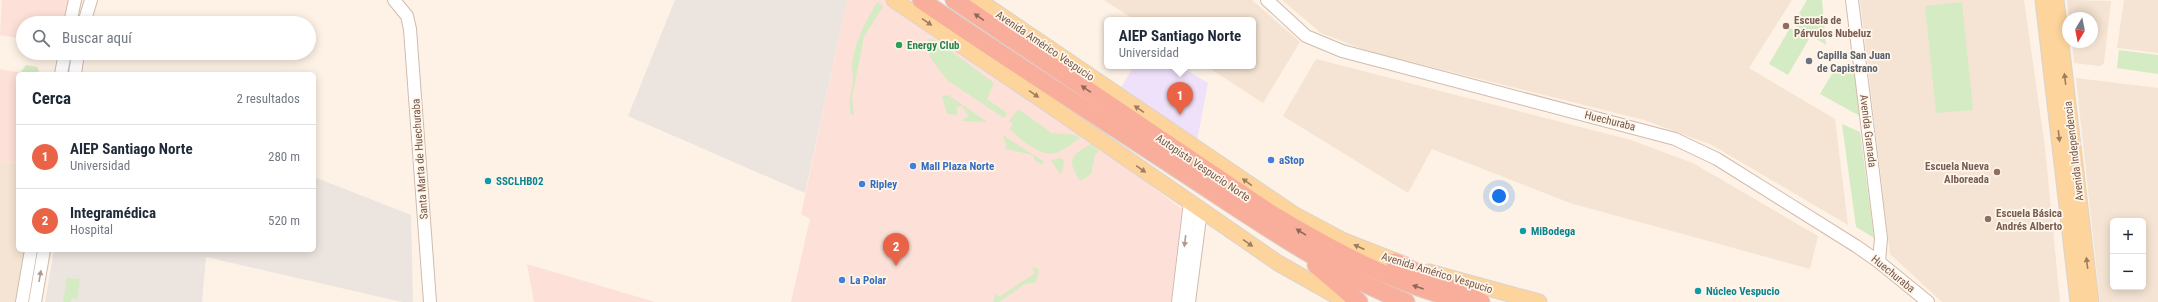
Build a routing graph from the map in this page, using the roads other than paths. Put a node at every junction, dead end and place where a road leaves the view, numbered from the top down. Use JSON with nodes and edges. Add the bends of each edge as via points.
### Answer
{"nodes":[{"id":1,"x":75,"y":0,"type":"edge"},
{"id":2,"x":91,"y":0,"type":"edge"},
{"id":3,"x":394,"y":0,"type":"edge"},
{"id":4,"x":894,"y":0,"type":"edge"},
{"id":5,"x":922,"y":0,"type":"edge"},
{"id":6,"x":954,"y":0,"type":"edge"},
{"id":7,"x":978,"y":0,"type":"edge"},
{"id":8,"x":1267,"y":0,"type":"edge"},
{"id":9,"x":1852,"y":0,"type":"edge"},
{"id":10,"x":2043,"y":0,"type":"edge"},
{"id":11,"x":2056,"y":0,"type":"edge"},
{"id":12,"x":72,"y":16,"type":"edge"},
{"id":13,"x":86,"y":16,"type":"edge"},
{"id":14,"x":64,"y":60,"type":"edge"},
{"id":15,"x":77,"y":60,"type":"edge"},
{"id":16,"x":61,"y":72,"type":"edge"},
{"id":17,"x":75,"y":72,"type":"edge"},
{"id":18,"x":1195,"y":206,"type":"junction"},
{"id":19,"x":1285,"y":239,"type":"junction"},
{"id":20,"x":31,"y":252,"type":"edge"},
{"id":21,"x":44,"y":252,"type":"edge"},
{"id":22,"x":1395,"y":262,"type":"junction"},
{"id":23,"x":1879,"y":262,"type":"junction"},
{"id":24,"x":22,"y":302,"type":"edge"},
{"id":25,"x":35,"y":302,"type":"edge"},
{"id":26,"x":430,"y":302,"type":"edge"},
{"id":27,"x":1178,"y":302,"type":"edge"},
{"id":28,"x":1189,"y":302,"type":"edge"},
{"id":29,"x":1347,"y":302,"type":"edge"},
{"id":30,"x":1359,"y":302,"type":"edge"},
{"id":31,"x":1406,"y":302,"type":"edge"},
{"id":32,"x":1469,"y":302,"type":"edge"},
{"id":33,"x":1481,"y":302,"type":"edge"},
{"id":34,"x":1539,"y":302,"type":"edge"},
{"id":35,"x":1928,"y":302,"type":"edge"},
{"id":36,"x":2078,"y":302,"type":"edge"},
{"id":37,"x":2092,"y":302,"type":"edge"}],
"edges":[{"from":1,"to":12,"type":"street"},
{"from":2,"to":13,"type":"street"},
{"from":3,"to":26,"type":"street","name":"Santa Marta de Huechuraba","via":[[407,16],[410,29]]},
{"from":4,"to":18,"type":"main road","one_way":true},
{"from":5,"to":19,"type":"highway","name":"Autopista Vespucio Norte","via":[[976,38]]},
{"from":32,"to":6,"type":"highway","name":"Autopista Vespucio Norte","one_way":true,"via":[[1384,275],[1307,235]]},
{"from":22,"to":7,"type":"main road","name":"Avenida Américo Vespucio","one_way":true,"via":[[1344,241],[1271,200]]},
{"from":8,"to":23,"type":"street","name":"Huechuraba","via":[[1306,36],[1342,51],[1651,132],[1704,151]]},
{"from":9,"to":23,"type":"street","name":"Avenida Granada","via":[[1880,230]]},
{"from":10,"to":36,"type":"main road","name":"Avenida Independencia","one_way":true},
{"from":37,"to":11,"type":"main road","name":"Avenida Independencia","one_way":true},
{"from":14,"to":16,"type":"street"},
{"from":15,"to":17,"type":"street"},
{"from":18,"to":27,"type":"street","one_way":true},
{"from":18,"to":28,"type":"street"},
{"from":18,"to":29,"type":"main road","one_way":true,"via":[[1284,267]]},
{"from":19,"to":30,"type":"highway"},
{"from":19,"to":31,"type":"highway","name":"Autopista Vespucio Norte","via":[[1345,273]]},
{"from":20,"to":24,"type":"street"},
{"from":25,"to":21,"type":"street","one_way":true},
{"from":22,"to":33,"type":"highway"},
{"from":22,"to":34,"type":"main road","name":"Avenida Américo Vespucio"},
{"from":23,"to":35,"type":"street","name":"Huechuraba"}]}
